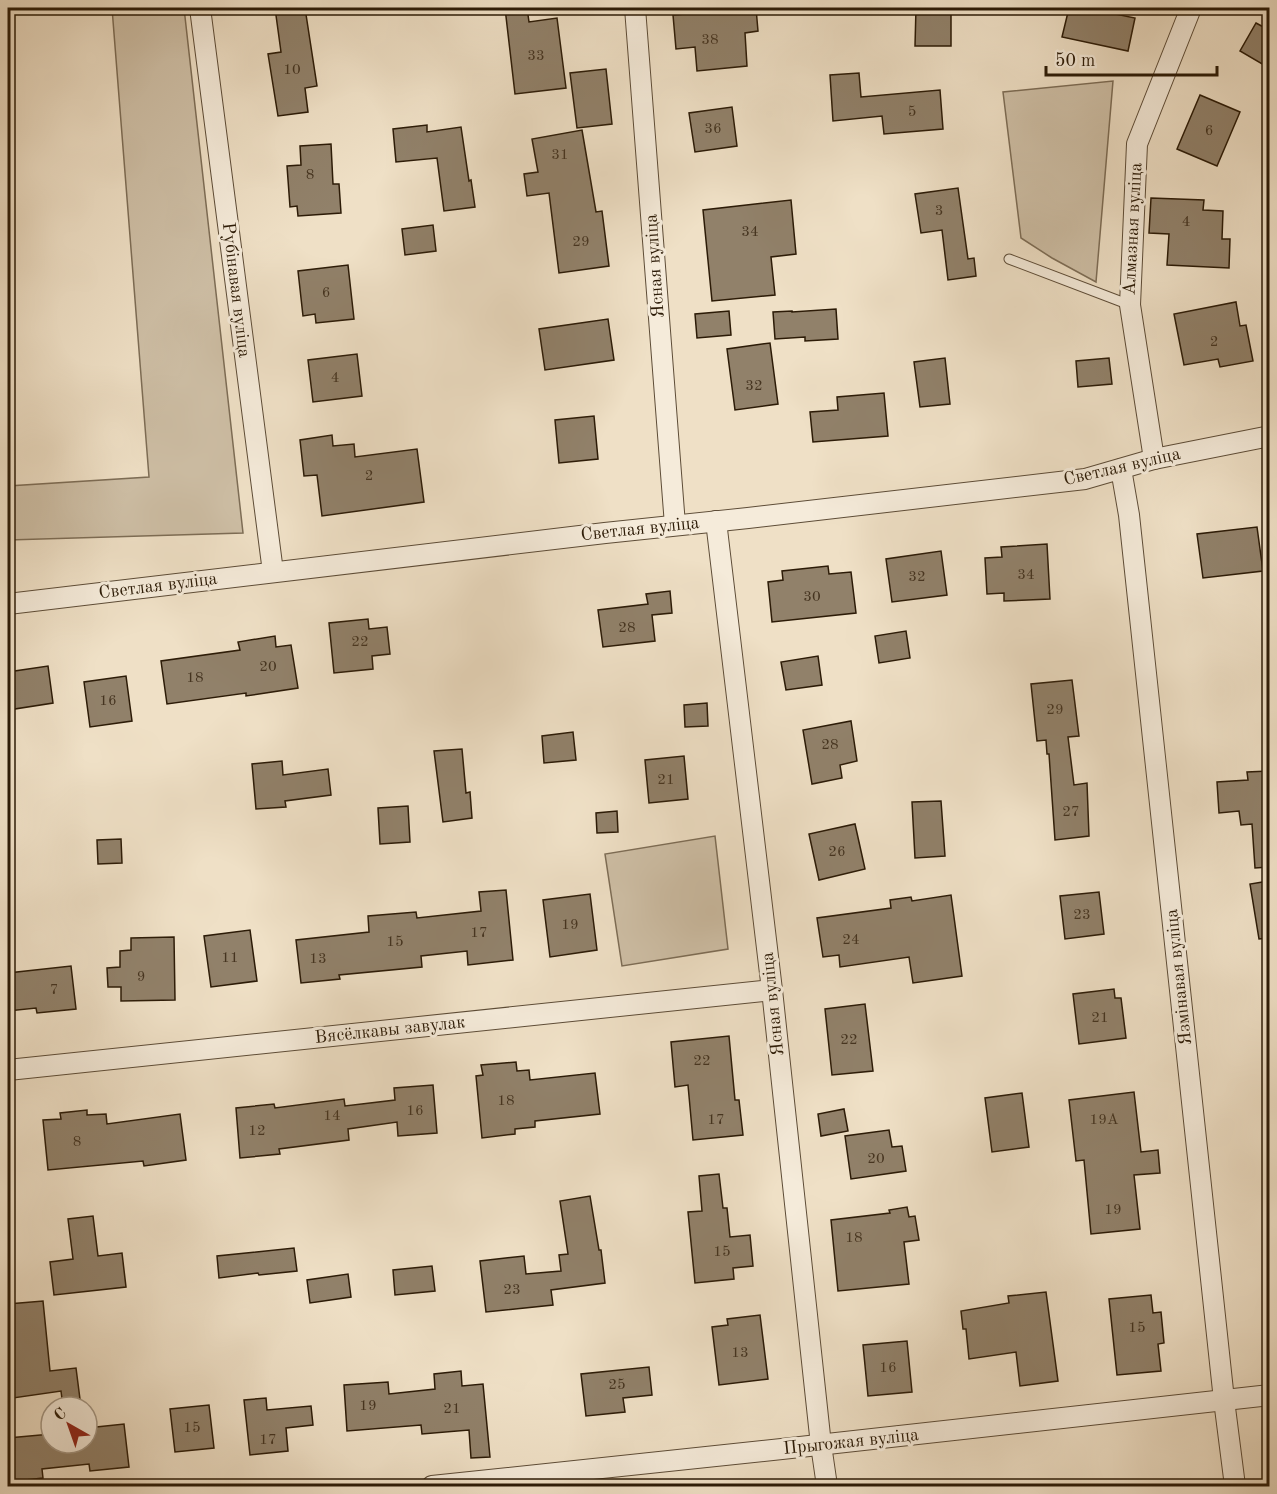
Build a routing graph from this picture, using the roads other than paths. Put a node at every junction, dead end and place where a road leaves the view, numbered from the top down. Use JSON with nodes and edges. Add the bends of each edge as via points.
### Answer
{"nodes":[{"id":1,"x":200,"y":8,"type":"edge"},
{"id":2,"x":635,"y":8,"type":"edge"},
{"id":3,"x":1191,"y":8,"type":"edge"},
{"id":4,"x":1009,"y":259,"type":"dead end"},
{"id":5,"x":1130,"y":305,"type":"junction"},
{"id":6,"x":1269,"y":436,"type":"edge"},
{"id":7,"x":1154,"y":459,"type":"junction"},
{"id":8,"x":1121,"y":469,"type":"junction"},
{"id":9,"x":716,"y":521,"type":"junction"},
{"id":10,"x":675,"y":525,"type":"junction"},
{"id":11,"x":273,"y":572,"type":"junction"},
{"id":12,"x":8,"y":604,"type":"edge"},
{"id":13,"x":772,"y":990,"type":"junction"},
{"id":14,"x":8,"y":1070,"type":"edge"},
{"id":15,"x":1269,"y":1395,"type":"edge"},
{"id":16,"x":1224,"y":1400,"type":"junction"},
{"id":17,"x":821,"y":1445,"type":"junction"},
{"id":18,"x":432,"y":1486,"type":"edge"},
{"id":19,"x":827,"y":1486,"type":"edge"},
{"id":20,"x":1235,"y":1486,"type":"edge"}],
"edges":[{"from":1,"to":11,"type":"street","name":"Рубінавая вуліца"},
{"from":2,"to":10,"type":"street","name":"Ясная вуліца"},
{"from":3,"to":5,"type":"street","name":"Алмазная вуліца","via":[[1137,144]]},
{"from":4,"to":5,"type":"lane"},
{"from":5,"to":7,"type":"street","name":"Алмазная вуліца"},
{"from":6,"to":7,"type":"street","name":"Светлая вуліца"},
{"from":7,"to":8,"type":"street","name":"Светлая вуліца"},
{"from":8,"to":9,"type":"street","name":"Светлая вуліца","via":[[1085,479]]},
{"from":8,"to":16,"type":"street","name":"Язмінавая вуліца"},
{"from":9,"to":10,"type":"street","name":"Светлая вуліца"},
{"from":9,"to":13,"type":"street","name":"Ясная вуліца"},
{"from":10,"to":11,"type":"street","name":"Светлая вуліца"},
{"from":11,"to":12,"type":"street","name":"Светлая вуліца"},
{"from":13,"to":14,"type":"street","name":"Вясёлкавы завулак"},
{"from":13,"to":17,"type":"street","name":"Ясная вуліца"},
{"from":15,"to":16,"type":"street","name":"Прыгожая вуліца"},
{"from":16,"to":17,"type":"street","name":"Прыгожая вуліца"},
{"from":16,"to":20,"type":"street","name":"Язмінавая вуліца"},
{"from":17,"to":18,"type":"street","name":"Прыгожая вуліца"},
{"from":17,"to":19,"type":"street","name":"Ясная вуліца"}]}
